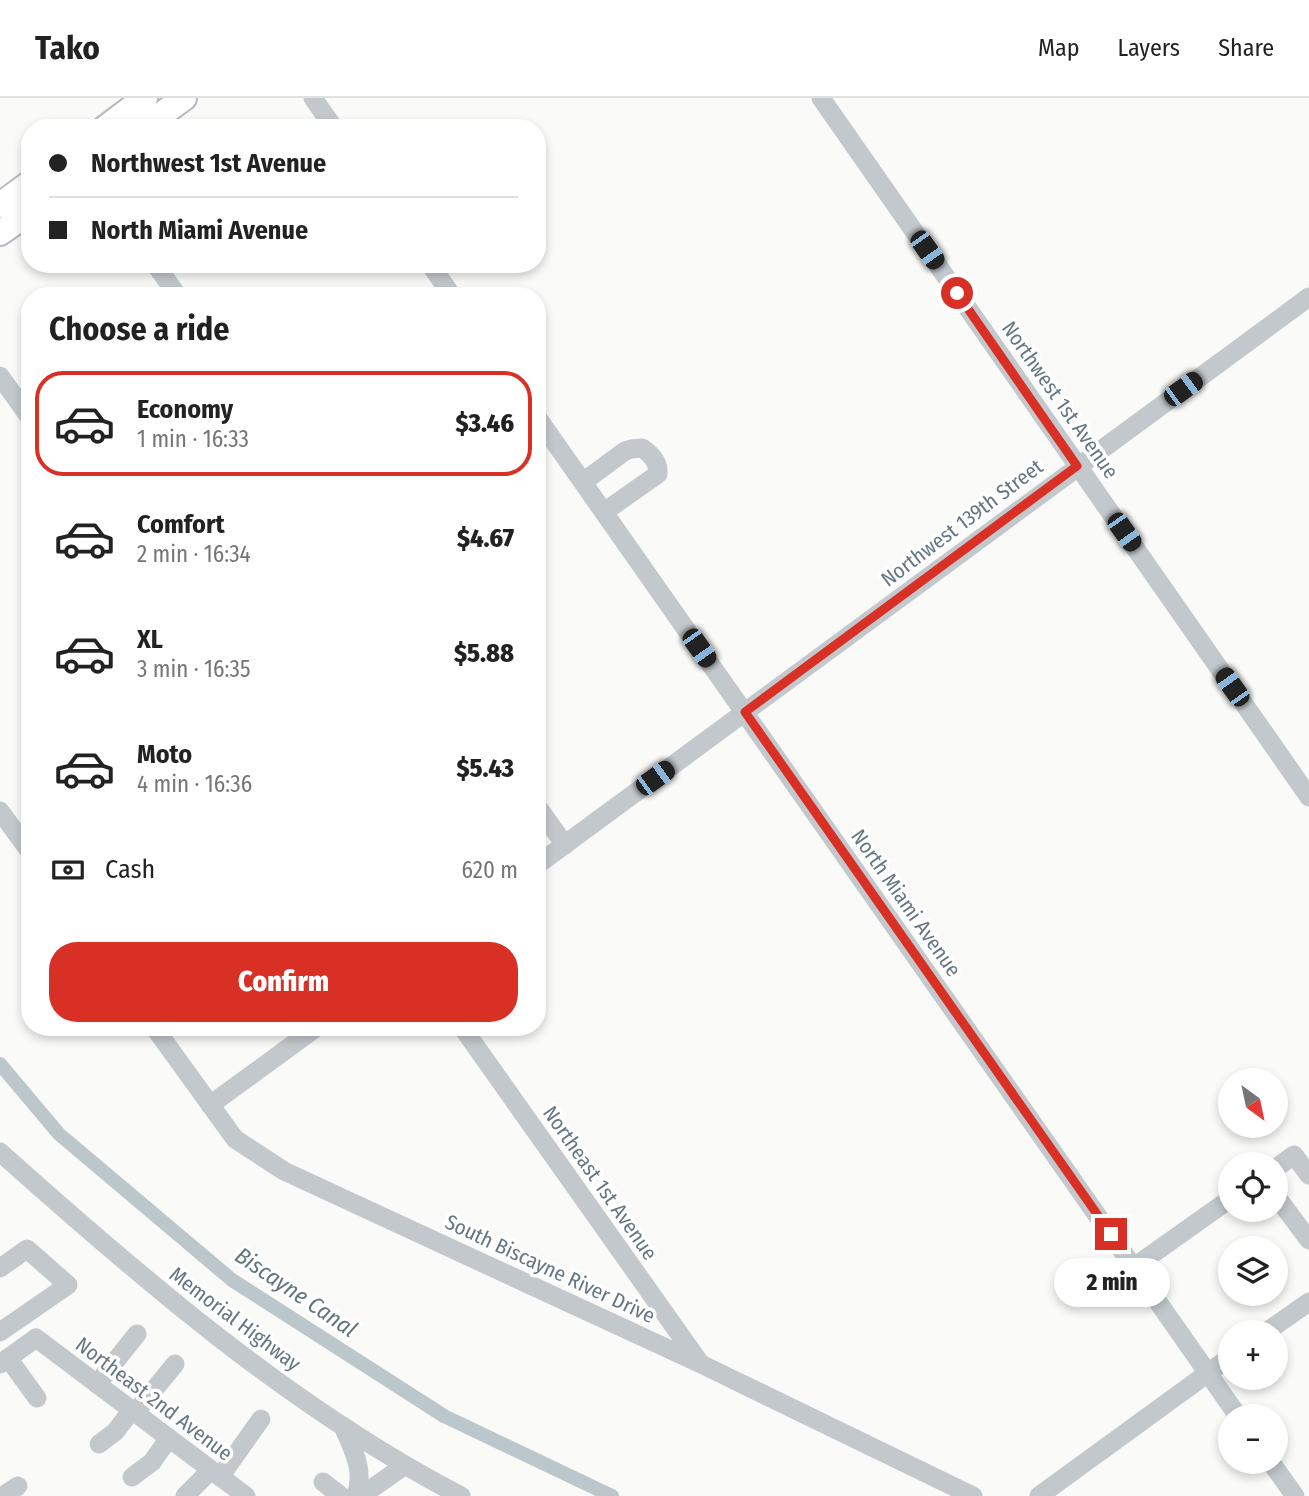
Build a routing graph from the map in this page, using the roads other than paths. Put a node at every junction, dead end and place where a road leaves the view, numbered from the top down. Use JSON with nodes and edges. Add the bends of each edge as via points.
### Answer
{"nodes":[{"id":1,"x":145,"y":98,"type":"edge"},
{"id":2,"x":184,"y":98,"type":"edge"},
{"id":3,"x":313,"y":98,"type":"edge"},
{"id":4,"x":821,"y":98,"type":"edge"},
{"id":5,"x":117,"y":119,"type":"edge"},
{"id":6,"x":156,"y":119,"type":"edge"},
{"id":7,"x":328,"y":119,"type":"edge"},
{"id":8,"x":21,"y":190,"type":"edge"},
{"id":9,"x":0,"y":205,"type":"edge"},
{"id":10,"x":21,"y":218,"type":"edge"},
{"id":11,"x":0,"y":233,"type":"edge"},
{"id":12,"x":1309,"y":297,"type":"edge"},
{"id":13,"x":0,"y":376,"type":"edge"},
{"id":14,"x":21,"y":405,"type":"edge"},
{"id":15,"x":546,"y":429,"type":"edge"},
{"id":16,"x":1077,"y":466,"type":"junction"},
{"id":17,"x":583,"y":482,"type":"junction"},
{"id":18,"x":604,"y":512,"type":"junction"},
{"id":19,"x":745,"y":712,"type":"junction"},
{"id":20,"x":1309,"y":797,"type":"edge"},
{"id":21,"x":0,"y":811,"type":"edge"},
{"id":22,"x":546,"y":819,"type":"edge"},
{"id":23,"x":21,"y":840,"type":"edge"},
{"id":24,"x":565,"y":845,"type":"junction"},
{"id":25,"x":546,"y":859,"type":"edge"},
{"id":26,"x":160,"y":1036,"type":"edge"},
{"id":27,"x":305,"y":1036,"type":"edge"},
{"id":28,"x":468,"y":1036,"type":"edge"},
{"id":29,"x":210,"y":1105,"type":"junction"},
{"id":30,"x":0,"y":1152,"type":"edge"},
{"id":31,"x":1288,"y":1159,"type":"edge"},
{"id":32,"x":1309,"y":1175,"type":"edge"},
{"id":33,"x":1218,"y":1208,"type":"edge"},
{"id":34,"x":1288,"y":1212,"type":"edge"},
{"id":35,"x":1309,"y":1240,"type":"edge"},
{"id":36,"x":1134,"y":1267,"type":"junction"},
{"id":37,"x":0,"y":1268,"type":"edge"},
{"id":38,"x":1309,"y":1302,"type":"edge"},
{"id":39,"x":1283,"y":1320,"type":"edge"},
{"id":40,"x":0,"y":1332,"type":"edge"},
{"id":41,"x":137,"y":1334,"type":"dead end"},
{"id":42,"x":3,"y":1360,"type":"edge"},
{"id":43,"x":175,"y":1364,"type":"dead end"},
{"id":44,"x":701,"y":1364,"type":"junction"},
{"id":45,"x":1218,"y":1366,"type":"edge"},
{"id":46,"x":1208,"y":1373,"type":"junction"},
{"id":47,"x":97,"y":1384,"type":"junction"},
{"id":48,"x":37,"y":1398,"type":"dead end"},
{"id":49,"x":1230,"y":1404,"type":"edge"},
{"id":50,"x":133,"y":1412,"type":"junction"},
{"id":51,"x":261,"y":1419,"type":"dead end"},
{"id":52,"x":343,"y":1425,"type":"junction"},
{"id":53,"x":169,"y":1438,"type":"junction"},
{"id":54,"x":99,"y":1444,"type":"dead end"},
{"id":55,"x":404,"y":1466,"type":"junction"},
{"id":56,"x":216,"y":1473,"type":"junction"},
{"id":57,"x":1279,"y":1474,"type":"edge"},
{"id":58,"x":131,"y":1477,"type":"dead end"},
{"id":59,"x":323,"y":1482,"type":"dead end"},
{"id":60,"x":185,"y":1496,"type":"edge"},
{"id":61,"x":246,"y":1496,"type":"edge"},
{"id":62,"x":341,"y":1496,"type":"edge"},
{"id":63,"x":361,"y":1496,"type":"edge"},
{"id":64,"x":461,"y":1496,"type":"edge"},
{"id":65,"x":973,"y":1496,"type":"edge"},
{"id":66,"x":1039,"y":1496,"type":"edge"},
{"id":67,"x":1295,"y":1496,"type":"edge"}],
"edges":[{"from":1,"to":5,"type":"main road"},
{"from":2,"to":6,"type":"main road"},
{"from":3,"to":7,"type":"street"},
{"from":4,"to":16,"type":"street","name":"Northwest 1st Avenue"},
{"from":8,"to":9,"type":"main road"},
{"from":10,"to":11,"type":"main road"},
{"from":12,"to":16,"type":"street","name":"Northwest 139th Street"},
{"from":13,"to":14,"type":"street"},
{"from":15,"to":17,"type":"street","name":"North Miami Avenue"},
{"from":16,"to":19,"type":"street","name":"Northwest 139th Street"},
{"from":16,"to":20,"type":"street","name":"Northwest 1st Avenue"},
{"from":17,"to":18,"type":"street","name":"North Miami Avenue"},
{"from":17,"to":18,"type":"street","via":[[631,449],[642,448],[651,456],[658,474]]},
{"from":18,"to":19,"type":"street","name":"North Miami Avenue"},
{"from":19,"to":24,"type":"street","name":"Northwest 139th Street"},
{"from":19,"to":36,"type":"street","name":"North Miami Avenue"},
{"from":21,"to":23,"type":"street"},
{"from":22,"to":24,"type":"street"},
{"from":24,"to":25,"type":"street","name":"Northwest 139th Street"},
{"from":26,"to":29,"type":"street","name":"South Biscayne River Drive"},
{"from":27,"to":29,"type":"street"},
{"from":28,"to":44,"type":"street","name":"Northeast 1st Avenue"},
{"from":29,"to":44,"type":"street","name":"South Biscayne River Drive","via":[[236,1139],[284,1171]]},
{"from":30,"to":52,"type":"street","name":"Memorial Highway","via":[[165,1295]]},
{"from":31,"to":32,"type":"street","via":[[1294,1155]]},
{"from":33,"to":36,"type":"street"},
{"from":34,"to":35,"type":"street"},
{"from":36,"to":46,"type":"street","name":"North Miami Avenue"},
{"from":37,"to":40,"type":"street","via":[[27,1250],[68,1285]]},
{"from":38,"to":39,"type":"street"},
{"from":41,"to":47,"type":"street"},
{"from":42,"to":47,"type":"street","name":"Northeast 2nd Avenue","via":[[36,1338]]},
{"from":42,"to":48,"type":"street"},
{"from":43,"to":50,"type":"street"},
{"from":44,"to":65,"type":"street","name":"South Biscayne River Drive"},
{"from":45,"to":46,"type":"street"},
{"from":46,"to":49,"type":"street","name":"North Miami Avenue"},
{"from":46,"to":66,"type":"street"},
{"from":47,"to":50,"type":"street","name":"Northeast 2nd Avenue"},
{"from":50,"to":53,"type":"street","name":"Northeast 2nd Avenue"},
{"from":50,"to":54,"type":"street"},
{"from":51,"to":56,"type":"street"},
{"from":52,"to":55,"type":"street","name":"Memorial Highway"},
{"from":52,"to":63,"type":"street","via":[[360,1472]]},
{"from":53,"to":56,"type":"street","name":"Northeast 2nd Avenue"},
{"from":53,"to":58,"type":"street","via":[[152,1462]]},
{"from":55,"to":63,"type":"street"},
{"from":55,"to":64,"type":"street","name":"Memorial Highway"},
{"from":56,"to":60,"type":"street"},
{"from":56,"to":61,"type":"street","name":"Northeast 2nd Avenue"},
{"from":57,"to":67,"type":"street"},
{"from":59,"to":62,"type":"street"}]}
